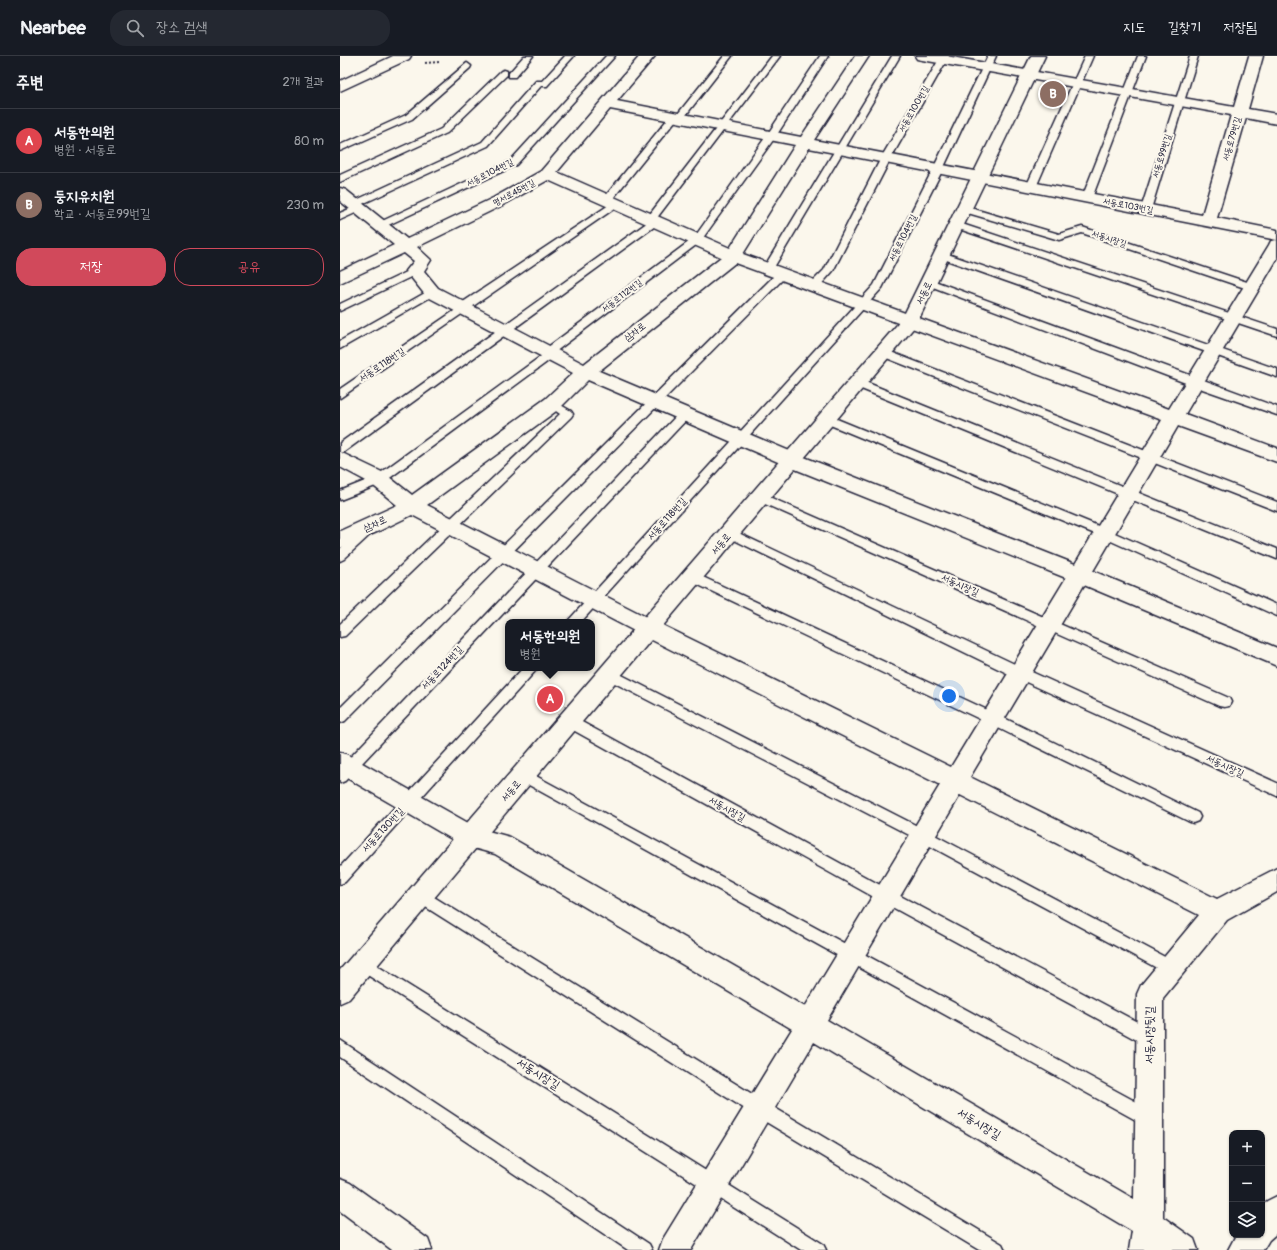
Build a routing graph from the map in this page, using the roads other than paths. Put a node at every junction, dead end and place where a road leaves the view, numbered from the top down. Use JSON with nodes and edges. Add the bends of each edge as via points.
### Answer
{"nodes":[{"id":1,"x":404,"y":56,"type":"edge"},
{"id":2,"x":529,"y":56,"type":"edge"},
{"id":3,"x":570,"y":56,"type":"edge"},
{"id":4,"x":611,"y":56,"type":"edge"},
{"id":5,"x":648,"y":56,"type":"edge"},
{"id":6,"x":728,"y":56,"type":"edge"},
{"id":7,"x":776,"y":56,"type":"edge"},
{"id":8,"x":824,"y":56,"type":"edge"},
{"id":9,"x":862,"y":56,"type":"edge"},
{"id":10,"x":896,"y":56,"type":"edge"},
{"id":11,"x":922,"y":56,"type":"edge"},
{"id":12,"x":1038,"y":56,"type":"edge"},
{"id":13,"x":1089,"y":56,"type":"edge"},
{"id":14,"x":1142,"y":56,"type":"edge"},
{"id":15,"x":1194,"y":56,"type":"edge"},
{"id":16,"x":1256,"y":56,"type":"edge"},
{"id":17,"x":944,"y":58,"type":"edge"},
{"id":18,"x":989,"y":62,"type":"edge"},
{"id":19,"x":467,"y":66,"type":"dead end"},
{"id":20,"x":1028,"y":76,"type":"junction"},
{"id":21,"x":1077,"y":84,"type":"junction"},
{"id":22,"x":340,"y":87,"type":"edge"},
{"id":23,"x":1128,"y":93,"type":"junction"},
{"id":24,"x":1179,"y":102,"type":"junction"},
{"id":25,"x":607,"y":104,"type":"junction"},
{"id":26,"x":1240,"y":112,"type":"junction"},
{"id":27,"x":677,"y":117,"type":"junction"},
{"id":28,"x":1277,"y":119,"type":"edge"},
{"id":29,"x":723,"y":126,"type":"junction"},
{"id":30,"x":771,"y":136,"type":"junction"},
{"id":31,"x":805,"y":142,"type":"junction"},
{"id":32,"x":340,"y":148,"type":"edge"},
{"id":33,"x":840,"y":149,"type":"junction"},
{"id":34,"x":886,"y":158,"type":"junction"},
{"id":35,"x":938,"y":169,"type":"junction"},
{"id":36,"x":547,"y":174,"type":"junction"},
{"id":37,"x":980,"y":177,"type":"junction"},
{"id":38,"x":340,"y":179,"type":"edge"},
{"id":39,"x":1031,"y":187,"type":"junction"},
{"id":40,"x":340,"y":193,"type":"edge"},
{"id":41,"x":1087,"y":198,"type":"junction"},
{"id":42,"x":611,"y":202,"type":"junction"},
{"id":43,"x":357,"y":206,"type":"junction"},
{"id":44,"x":964,"y":209,"type":"junction"},
{"id":45,"x":1146,"y":209,"type":"junction"},
{"id":46,"x":340,"y":217,"type":"edge"},
{"id":47,"x":653,"y":221,"type":"junction"},
{"id":48,"x":1208,"y":222,"type":"junction"},
{"id":49,"x":381,"y":225,"type":"junction"},
{"id":50,"x":956,"y":225,"type":"junction"},
{"id":51,"x":1277,"y":235,"type":"edge"},
{"id":52,"x":697,"y":240,"type":"junction"},
{"id":53,"x":407,"y":246,"type":"junction"},
{"id":54,"x":942,"y":255,"type":"junction"},
{"id":55,"x":1274,"y":255,"type":"edge"},
{"id":56,"x":734,"y":256,"type":"junction"},
{"id":57,"x":415,"y":271,"type":"junction"},
{"id":58,"x":775,"y":272,"type":"junction"},
{"id":59,"x":340,"y":278,"type":"edge"},
{"id":60,"x":929,"y":282,"type":"junction"},
{"id":61,"x":814,"y":286,"type":"junction"},
{"id":62,"x":1252,"y":287,"type":"junction"},
{"id":63,"x":432,"y":292,"type":"junction"},
{"id":64,"x":862,"y":303,"type":"junction"},
{"id":65,"x":340,"y":308,"type":"edge"},
{"id":66,"x":463,"y":308,"type":"junction"},
{"id":67,"x":1233,"y":318,"type":"junction"},
{"id":68,"x":910,"y":321,"type":"junction"},
{"id":69,"x":504,"y":330,"type":"junction"},
{"id":70,"x":1277,"y":333,"type":"edge"},
{"id":71,"x":340,"y":346,"type":"edge"},
{"id":72,"x":1214,"y":350,"type":"junction"},
{"id":73,"x":549,"y":353,"type":"junction"},
{"id":74,"x":883,"y":353,"type":"junction"},
{"id":75,"x":585,"y":372,"type":"junction"},
{"id":76,"x":1277,"y":373,"type":"edge"},
{"id":77,"x":1194,"y":382,"type":"junction"},
{"id":78,"x":858,"y":383,"type":"junction"},
{"id":79,"x":340,"y":394,"type":"edge"},
{"id":80,"x":655,"y":401,"type":"junction"},
{"id":81,"x":552,"y":404,"type":"junction"},
{"id":82,"x":1277,"y":411,"type":"edge"},
{"id":83,"x":685,"y":414,"type":"junction"},
{"id":84,"x":1174,"y":416,"type":"junction"},
{"id":85,"x":827,"y":419,"type":"junction"},
{"id":86,"x":740,"y":438,"type":"junction"},
{"id":87,"x":340,"y":449,"type":"edge"},
{"id":88,"x":1277,"y":455,"type":"edge"},
{"id":89,"x":340,"y":458,"type":"edge"},
{"id":90,"x":1149,"y":458,"type":"junction"},
{"id":91,"x":792,"y":460,"type":"junction"},
{"id":92,"x":379,"y":480,"type":"junction"},
{"id":93,"x":1128,"y":494,"type":"junction"},
{"id":94,"x":340,"y":496,"type":"edge"},
{"id":95,"x":760,"y":497,"type":"junction"},
{"id":96,"x":412,"y":506,"type":"junction"},
{"id":97,"x":1277,"y":507,"type":"edge"},
{"id":98,"x":450,"y":525,"type":"junction"},
{"id":99,"x":372,"y":526,"type":"junction"},
{"id":100,"x":730,"y":533,"type":"junction"},
{"id":101,"x":1104,"y":533,"type":"junction"},
{"id":102,"x":340,"y":540,"type":"edge"},
{"id":103,"x":503,"y":553,"type":"junction"},
{"id":104,"x":1277,"y":554,"type":"edge"},
{"id":105,"x":340,"y":556,"type":"edge"},
{"id":106,"x":536,"y":570,"type":"junction"},
{"id":107,"x":1079,"y":574,"type":"junction"},
{"id":108,"x":692,"y":577,"type":"junction"},
{"id":109,"x":593,"y":600,"type":"junction"},
{"id":110,"x":1277,"y":611,"type":"edge"},
{"id":111,"x":576,"y":619,"type":"edge"},
{"id":112,"x":1049,"y":624,"type":"junction"},
{"id":113,"x":648,"y":628,"type":"junction"},
{"id":114,"x":340,"y":632,"type":"edge"},
{"id":115,"x":1277,"y":657,"type":"edge"},
{"id":116,"x":528,"y":671,"type":"edge"},
{"id":117,"x":1020,"y":672,"type":"junction"},
{"id":118,"x":610,"y":674,"type":"junction"},
{"id":119,"x":1224,"y":702,"type":"dead end"},
{"id":120,"x":340,"y":717,"type":"edge"},
{"id":121,"x":992,"y":718,"type":"junction"},
{"id":122,"x":569,"y":721,"type":"junction"},
{"id":123,"x":343,"y":769,"type":"edge"},
{"id":124,"x":523,"y":776,"type":"junction"},
{"id":125,"x":955,"y":781,"type":"junction"},
{"id":126,"x":1277,"y":790,"type":"edge"},
{"id":127,"x":410,"y":802,"type":"junction"},
{"id":128,"x":1193,"y":817,"type":"dead end"},
{"id":129,"x":922,"y":836,"type":"junction"},
{"id":130,"x":471,"y":837,"type":"junction"},
{"id":131,"x":340,"y":877,"type":"edge"},
{"id":132,"x":1277,"y":879,"type":"edge"},
{"id":133,"x":421,"y":896,"type":"junction"},
{"id":134,"x":886,"y":896,"type":"junction"},
{"id":135,"x":1218,"y":912,"type":"junction"},
{"id":136,"x":850,"y":955,"type":"junction"},
{"id":137,"x":363,"y":964,"type":"junction"},
{"id":138,"x":1173,"y":969,"type":"junction"},
{"id":139,"x":340,"y":990,"type":"edge"},
{"id":140,"x":809,"y":1024,"type":"junction"},
{"id":141,"x":1150,"y":1038,"type":"junction"},
{"id":142,"x":340,"y":1048,"type":"edge"},
{"id":143,"x":759,"y":1108,"type":"junction"},
{"id":144,"x":1149,"y":1118,"type":"junction"},
{"id":145,"x":713,"y":1184,"type":"junction"},
{"id":146,"x":340,"y":1193,"type":"edge"},
{"id":147,"x":1277,"y":1211,"type":"edge"},
{"id":148,"x":1265,"y":1225,"type":"edge"},
{"id":149,"x":1146,"y":1237,"type":"edge"},
{"id":150,"x":1253,"y":1238,"type":"edge"},
{"id":151,"x":417,"y":1250,"type":"edge"},
{"id":152,"x":643,"y":1250,"type":"edge"},
{"id":153,"x":674,"y":1250,"type":"edge"},
{"id":154,"x":817,"y":1250,"type":"edge"},
{"id":155,"x":996,"y":1250,"type":"edge"},
{"id":156,"x":1183,"y":1250,"type":"edge"},
{"id":157,"x":1243,"y":1250,"type":"edge"}],
"edges":[{"from":1,"to":22,"type":"street"},
{"from":2,"to":38,"type":"lane","via":[[444,131]]},
{"from":3,"to":43,"type":"lane","via":[[484,144]]},
{"from":4,"to":49,"type":"lane","name":"서동로104번길","via":[[513,163]]},
{"from":5,"to":25,"type":"street","name":"명서로45번길"},
{"from":6,"to":27,"type":"lane"},
{"from":7,"to":29,"type":"lane"},
{"from":8,"to":30,"type":"lane"},
{"from":9,"to":31,"type":"street","name":"삼차로"},
{"from":10,"to":33,"type":"lane"},
{"from":11,"to":17,"type":"street"},
{"from":12,"to":20,"type":"street","name":"서동로"},
{"from":13,"to":21,"type":"lane"},
{"from":14,"to":23,"type":"lane"},
{"from":15,"to":24,"type":"lane","name":"서동로99번길"},
{"from":16,"to":26,"type":"street","name":"서동로79번길"},
{"from":17,"to":18,"type":"street"},
{"from":17,"to":34,"type":"lane","name":"서동로100번길"},
{"from":18,"to":20,"type":"street"},
{"from":18,"to":35,"type":"lane"},
{"from":19,"to":32,"type":"lane","via":[[409,117]]},
{"from":20,"to":21,"type":"street"},
{"from":20,"to":37,"type":"street","name":"서동로"},
{"from":21,"to":23,"type":"street"},
{"from":21,"to":39,"type":"lane"},
{"from":23,"to":24,"type":"street"},
{"from":23,"to":41,"type":"lane"},
{"from":24,"to":26,"type":"street"},
{"from":24,"to":45,"type":"lane","name":"서동로99번길"},
{"from":25,"to":27,"type":"street"},
{"from":25,"to":36,"type":"street","name":"명서로45번길"},
{"from":26,"to":28,"type":"street"},
{"from":26,"to":48,"type":"street","name":"서동로79번길"},
{"from":27,"to":29,"type":"street"},
{"from":27,"to":42,"type":"lane"},
{"from":29,"to":30,"type":"street"},
{"from":29,"to":47,"type":"lane"},
{"from":30,"to":31,"type":"street"},
{"from":30,"to":52,"type":"lane"},
{"from":31,"to":33,"type":"street"},
{"from":31,"to":56,"type":"street","name":"삼차로"},
{"from":33,"to":34,"type":"street"},
{"from":33,"to":58,"type":"lane"},
{"from":34,"to":35,"type":"street"},
{"from":34,"to":61,"type":"lane","via":[[828,271]]},
{"from":35,"to":37,"type":"street"},
{"from":35,"to":64,"type":"lane","name":"서동로104번길","via":[[878,286]]},
{"from":36,"to":42,"type":"street"},
{"from":36,"to":53,"type":"street","name":"명서로45번길","via":[[499,201]]},
{"from":37,"to":39,"type":"street","name":"서동로103번길"},
{"from":37,"to":44,"type":"street","name":"서동로"},
{"from":39,"to":41,"type":"street","name":"서동로103번길"},
{"from":40,"to":43,"type":"street"},
{"from":41,"to":45,"type":"street","name":"서동로103번길"},
{"from":42,"to":47,"type":"street"},
{"from":42,"to":66,"type":"lane"},
{"from":43,"to":46,"type":"lane"},
{"from":43,"to":49,"type":"street"},
{"from":44,"to":50,"type":"street","name":"서동로"},
{"from":44,"to":62,"type":"lane","name":"서동시장길","via":[[1059,237],[1082,230]]},
{"from":45,"to":48,"type":"street","name":"서동로103번길"},
{"from":47,"to":52,"type":"street"},
{"from":47,"to":69,"type":"lane"},
{"from":48,"to":51,"type":"street","name":"서동로103번길"},
{"from":49,"to":53,"type":"street"},
{"from":50,"to":54,"type":"street","name":"서동로"},
{"from":50,"to":67,"type":"lane"},
{"from":52,"to":56,"type":"street"},
{"from":52,"to":73,"type":"lane","name":"서동로112번길"},
{"from":53,"to":57,"type":"street","via":[[423,260]]},
{"from":53,"to":59,"type":"street","name":"명서로45번길"},
{"from":54,"to":60,"type":"street","name":"서동로"},
{"from":54,"to":72,"type":"lane"},
{"from":55,"to":62,"type":"street"},
{"from":56,"to":58,"type":"street"},
{"from":56,"to":75,"type":"street","name":"삼차로"},
{"from":57,"to":63,"type":"street"},
{"from":57,"to":65,"type":"lane"},
{"from":58,"to":61,"type":"street"},
{"from":58,"to":80,"type":"lane"},
{"from":60,"to":68,"type":"street","name":"서동로"},
{"from":60,"to":77,"type":"lane"},
{"from":61,"to":64,"type":"street"},
{"from":62,"to":67,"type":"street"},
{"from":63,"to":66,"type":"street"},
{"from":63,"to":71,"type":"lane"},
{"from":64,"to":68,"type":"street"},
{"from":64,"to":86,"type":"lane"},
{"from":66,"to":69,"type":"street"},
{"from":66,"to":79,"type":"lane","name":"서동로118번길"},
{"from":67,"to":70,"type":"lane"},
{"from":67,"to":72,"type":"street"},
{"from":68,"to":74,"type":"street","name":"서동로"},
{"from":68,"to":84,"type":"street"},
{"from":69,"to":73,"type":"street"},
{"from":69,"to":87,"type":"lane"},
{"from":72,"to":76,"type":"lane"},
{"from":72,"to":77,"type":"street"},
{"from":73,"to":75,"type":"street"},
{"from":73,"to":92,"type":"lane"},
{"from":74,"to":78,"type":"street","name":"서동로"},
{"from":74,"to":90,"type":"lane"},
{"from":75,"to":80,"type":"street"},
{"from":75,"to":81,"type":"street","name":"삼차로"},
{"from":77,"to":82,"type":"lane"},
{"from":77,"to":84,"type":"street"},
{"from":78,"to":85,"type":"street","name":"서동로"},
{"from":78,"to":93,"type":"lane"},
{"from":80,"to":83,"type":"street"},
{"from":80,"to":103,"type":"lane"},
{"from":81,"to":96,"type":"street","name":"삼차로"},
{"from":81,"to":98,"type":"lane","via":[[567,414]]},
{"from":83,"to":86,"type":"street"},
{"from":83,"to":106,"type":"lane"},
{"from":84,"to":88,"type":"street"},
{"from":84,"to":90,"type":"street"},
{"from":85,"to":91,"type":"street","name":"서동로"},
{"from":85,"to":101,"type":"lane"},
{"from":86,"to":91,"type":"street"},
{"from":86,"to":109,"type":"lane","name":"서동로118번길"},
{"from":89,"to":92,"type":"street"},
{"from":90,"to":93,"type":"street"},
{"from":90,"to":97,"type":"lane"},
{"from":91,"to":95,"type":"street","name":"서동로"},
{"from":91,"to":107,"type":"street"},
{"from":92,"to":94,"type":"lane"},
{"from":92,"to":96,"type":"street"},
{"from":93,"to":101,"type":"street"},
{"from":93,"to":104,"type":"lane"},
{"from":95,"to":100,"type":"street","name":"서동로"},
{"from":95,"to":112,"type":"lane","name":"서동시장길"},
{"from":96,"to":98,"type":"street"},
{"from":96,"to":99,"type":"street","name":"삼차로"},
{"from":98,"to":103,"type":"street"},
{"from":98,"to":114,"type":"lane"},
{"from":99,"to":102,"type":"street","name":"삼차로"},
{"from":99,"to":105,"type":"lane"},
{"from":100,"to":108,"type":"street","name":"서동로"},
{"from":100,"to":117,"type":"lane","name":"서동시장길"},
{"from":101,"to":107,"type":"street"},
{"from":101,"to":110,"type":"lane"},
{"from":103,"to":106,"type":"street"},
{"from":103,"to":120,"type":"lane"},
{"from":106,"to":109,"type":"street"},
{"from":106,"to":123,"type":"lane","name":"서동로124번길"},
{"from":107,"to":112,"type":"street"},
{"from":107,"to":115,"type":"street"},
{"from":108,"to":113,"type":"street","name":"서동로"},
{"from":108,"to":121,"type":"lane"},
{"from":109,"to":111,"type":"lane"},
{"from":109,"to":113,"type":"street"},
{"from":112,"to":117,"type":"street"},
{"from":112,"to":119,"type":"lane","name":"서동시장길"},
{"from":113,"to":118,"type":"street","name":"서동로"},
{"from":113,"to":125,"type":"street"},
{"from":116,"to":127,"type":"lane"},
{"from":117,"to":121,"type":"street"},
{"from":117,"to":126,"type":"lane","name":"서동시장길"},
{"from":118,"to":122,"type":"street","name":"서동로"},
{"from":118,"to":129,"type":"lane"},
{"from":121,"to":125,"type":"street"},
{"from":121,"to":128,"type":"lane"},
{"from":122,"to":124,"type":"street","name":"서동로"},
{"from":122,"to":134,"type":"lane","name":"서동시장길"},
{"from":123,"to":127,"type":"street","name":"서동로130번길"},
{"from":124,"to":130,"type":"street","name":"서동로"},
{"from":124,"to":136,"type":"lane"},
{"from":125,"to":129,"type":"street"},
{"from":125,"to":135,"type":"street"},
{"from":127,"to":130,"type":"street","name":"서동로130번길"},
{"from":127,"to":131,"type":"lane","name":"서동로130번길"},
{"from":129,"to":134,"type":"street"},
{"from":129,"to":138,"type":"lane"},
{"from":130,"to":133,"type":"street","name":"서동로"},
{"from":130,"to":140,"type":"street","name":"서동시장길","via":[[500,845]]},
{"from":132,"to":135,"type":"street","name":"서동시장뒷길"},
{"from":133,"to":137,"type":"street","name":"서동로"},
{"from":133,"to":143,"type":"lane"},
{"from":134,"to":136,"type":"street"},
{"from":134,"to":141,"type":"lane","name":"서동시장길"},
{"from":135,"to":138,"type":"street","name":"서동시장뒷길"},
{"from":136,"to":140,"type":"street"},
{"from":136,"to":144,"type":"lane"},
{"from":137,"to":139,"type":"street","name":"서동로"},
{"from":137,"to":145,"type":"lane","name":"서동시장길"},
{"from":138,"to":141,"type":"street","name":"서동시장뒷길","via":[[1150,994]]},
{"from":140,"to":143,"type":"street"},
{"from":140,"to":149,"type":"street","name":"서동시장길"},
{"from":141,"to":144,"type":"street","name":"서동시장뒷길"},
{"from":142,"to":152,"type":"lane"},
{"from":143,"to":145,"type":"street"},
{"from":143,"to":155,"type":"lane"},
{"from":144,"to":149,"type":"street","name":"서동시장뒷길"},
{"from":145,"to":153,"type":"street"},
{"from":145,"to":154,"type":"lane","name":"서동시장길"},
{"from":146,"to":151,"type":"street"},
{"from":147,"to":148,"type":"street"},
{"from":149,"to":156,"type":"street","name":"서동시장길"},
{"from":150,"to":157,"type":"street"}]}
